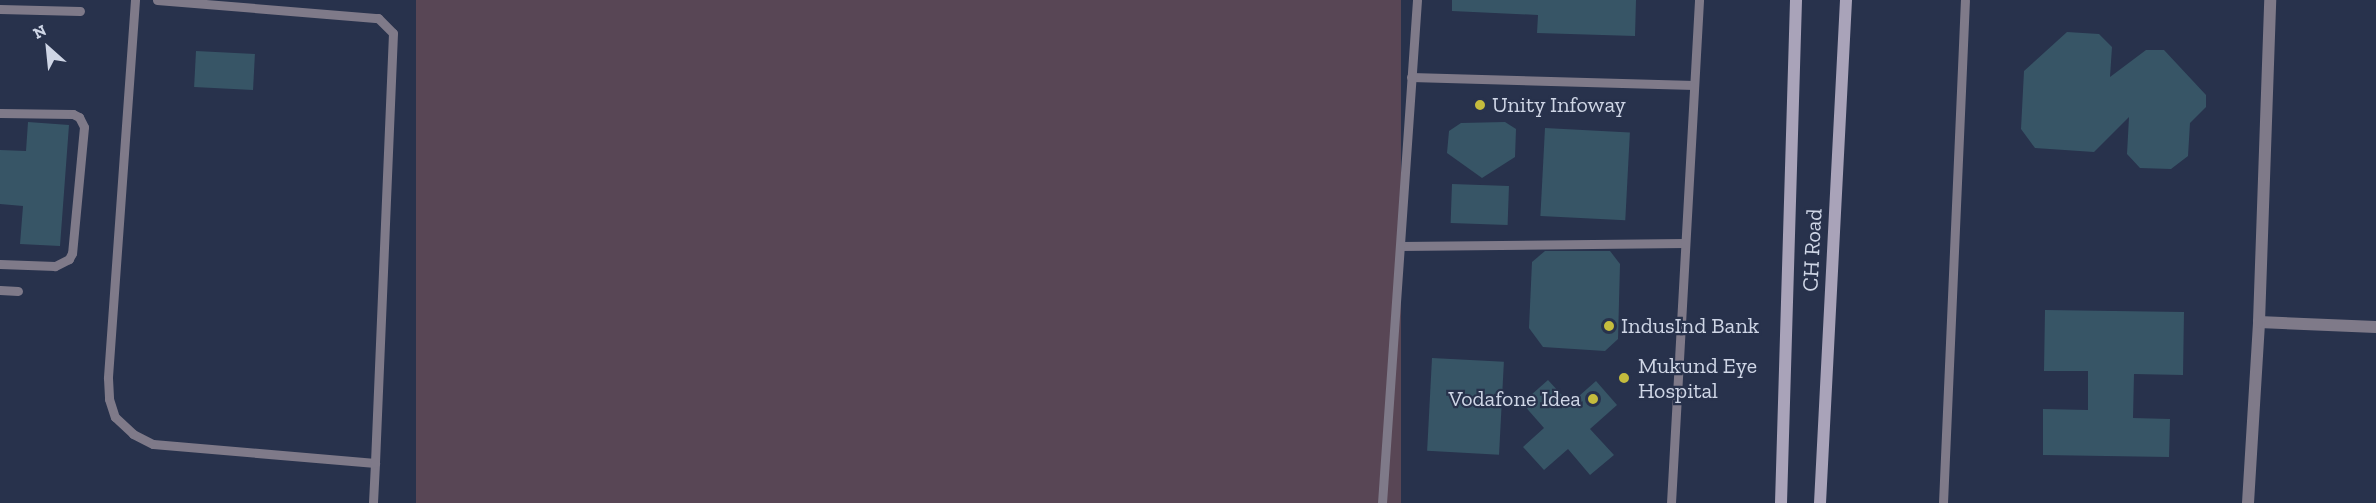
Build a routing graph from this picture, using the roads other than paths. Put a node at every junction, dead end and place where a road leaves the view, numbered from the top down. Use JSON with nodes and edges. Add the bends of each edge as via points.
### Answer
{"nodes":[{"id":1,"x":135,"y":0,"type":"edge"},
{"id":2,"x":157,"y":0,"type":"edge"},
{"id":3,"x":1417,"y":0,"type":"edge"},
{"id":4,"x":1699,"y":0,"type":"edge"},
{"id":5,"x":1796,"y":0,"type":"edge"},
{"id":6,"x":1846,"y":0,"type":"edge"},
{"id":7,"x":1965,"y":0,"type":"edge"},
{"id":8,"x":2270,"y":0,"type":"edge"},
{"id":9,"x":0,"y":9,"type":"edge"},
{"id":10,"x":81,"y":11,"type":"dead end"},
{"id":11,"x":1411,"y":77,"type":"junction"},
{"id":12,"x":1694,"y":85,"type":"junction"},
{"id":13,"x":0,"y":113,"type":"edge"},
{"id":14,"x":1686,"y":243,"type":"junction"},
{"id":15,"x":1400,"y":246,"type":"junction"},
{"id":16,"x":0,"y":264,"type":"edge"},
{"id":17,"x":0,"y":290,"type":"edge"},
{"id":18,"x":18,"y":291,"type":"dead end"},
{"id":19,"x":2259,"y":322,"type":"junction"},
{"id":20,"x":2376,"y":327,"type":"edge"},
{"id":21,"x":375,"y":463,"type":"junction"},
{"id":22,"x":373,"y":503,"type":"edge"},
{"id":23,"x":1382,"y":503,"type":"edge"},
{"id":24,"x":1671,"y":503,"type":"edge"},
{"id":25,"x":1781,"y":503,"type":"edge"},
{"id":26,"x":1820,"y":503,"type":"edge"},
{"id":27,"x":1943,"y":503,"type":"edge"},
{"id":28,"x":2248,"y":503,"type":"edge"}],
"edges":[{"from":1,"to":21,"type":"lane","via":[[108,378],[115,417],[132,434],[153,444]]},
{"from":2,"to":21,"type":"lane","via":[[378,18],[393,33]]},
{"from":3,"to":11,"type":"lane"},
{"from":4,"to":12,"type":"lane"},
{"from":5,"to":25,"type":"street","name":"CH Road"},
{"from":6,"to":26,"type":"street","name":"CH Road"},
{"from":7,"to":27,"type":"lane"},
{"from":8,"to":19,"type":"street"},
{"from":9,"to":10,"type":"lane"},
{"from":11,"to":12,"type":"lane"},
{"from":11,"to":15,"type":"lane"},
{"from":12,"to":14,"type":"lane"},
{"from":13,"to":16,"type":"lane","via":[[73,114],[84,127],[69,259],[55,266]]},
{"from":14,"to":15,"type":"lane"},
{"from":14,"to":24,"type":"lane"},
{"from":15,"to":23,"type":"lane"},
{"from":17,"to":18,"type":"lane"},
{"from":19,"to":20,"type":"street"},
{"from":19,"to":28,"type":"street"},
{"from":21,"to":22,"type":"lane"}]}
